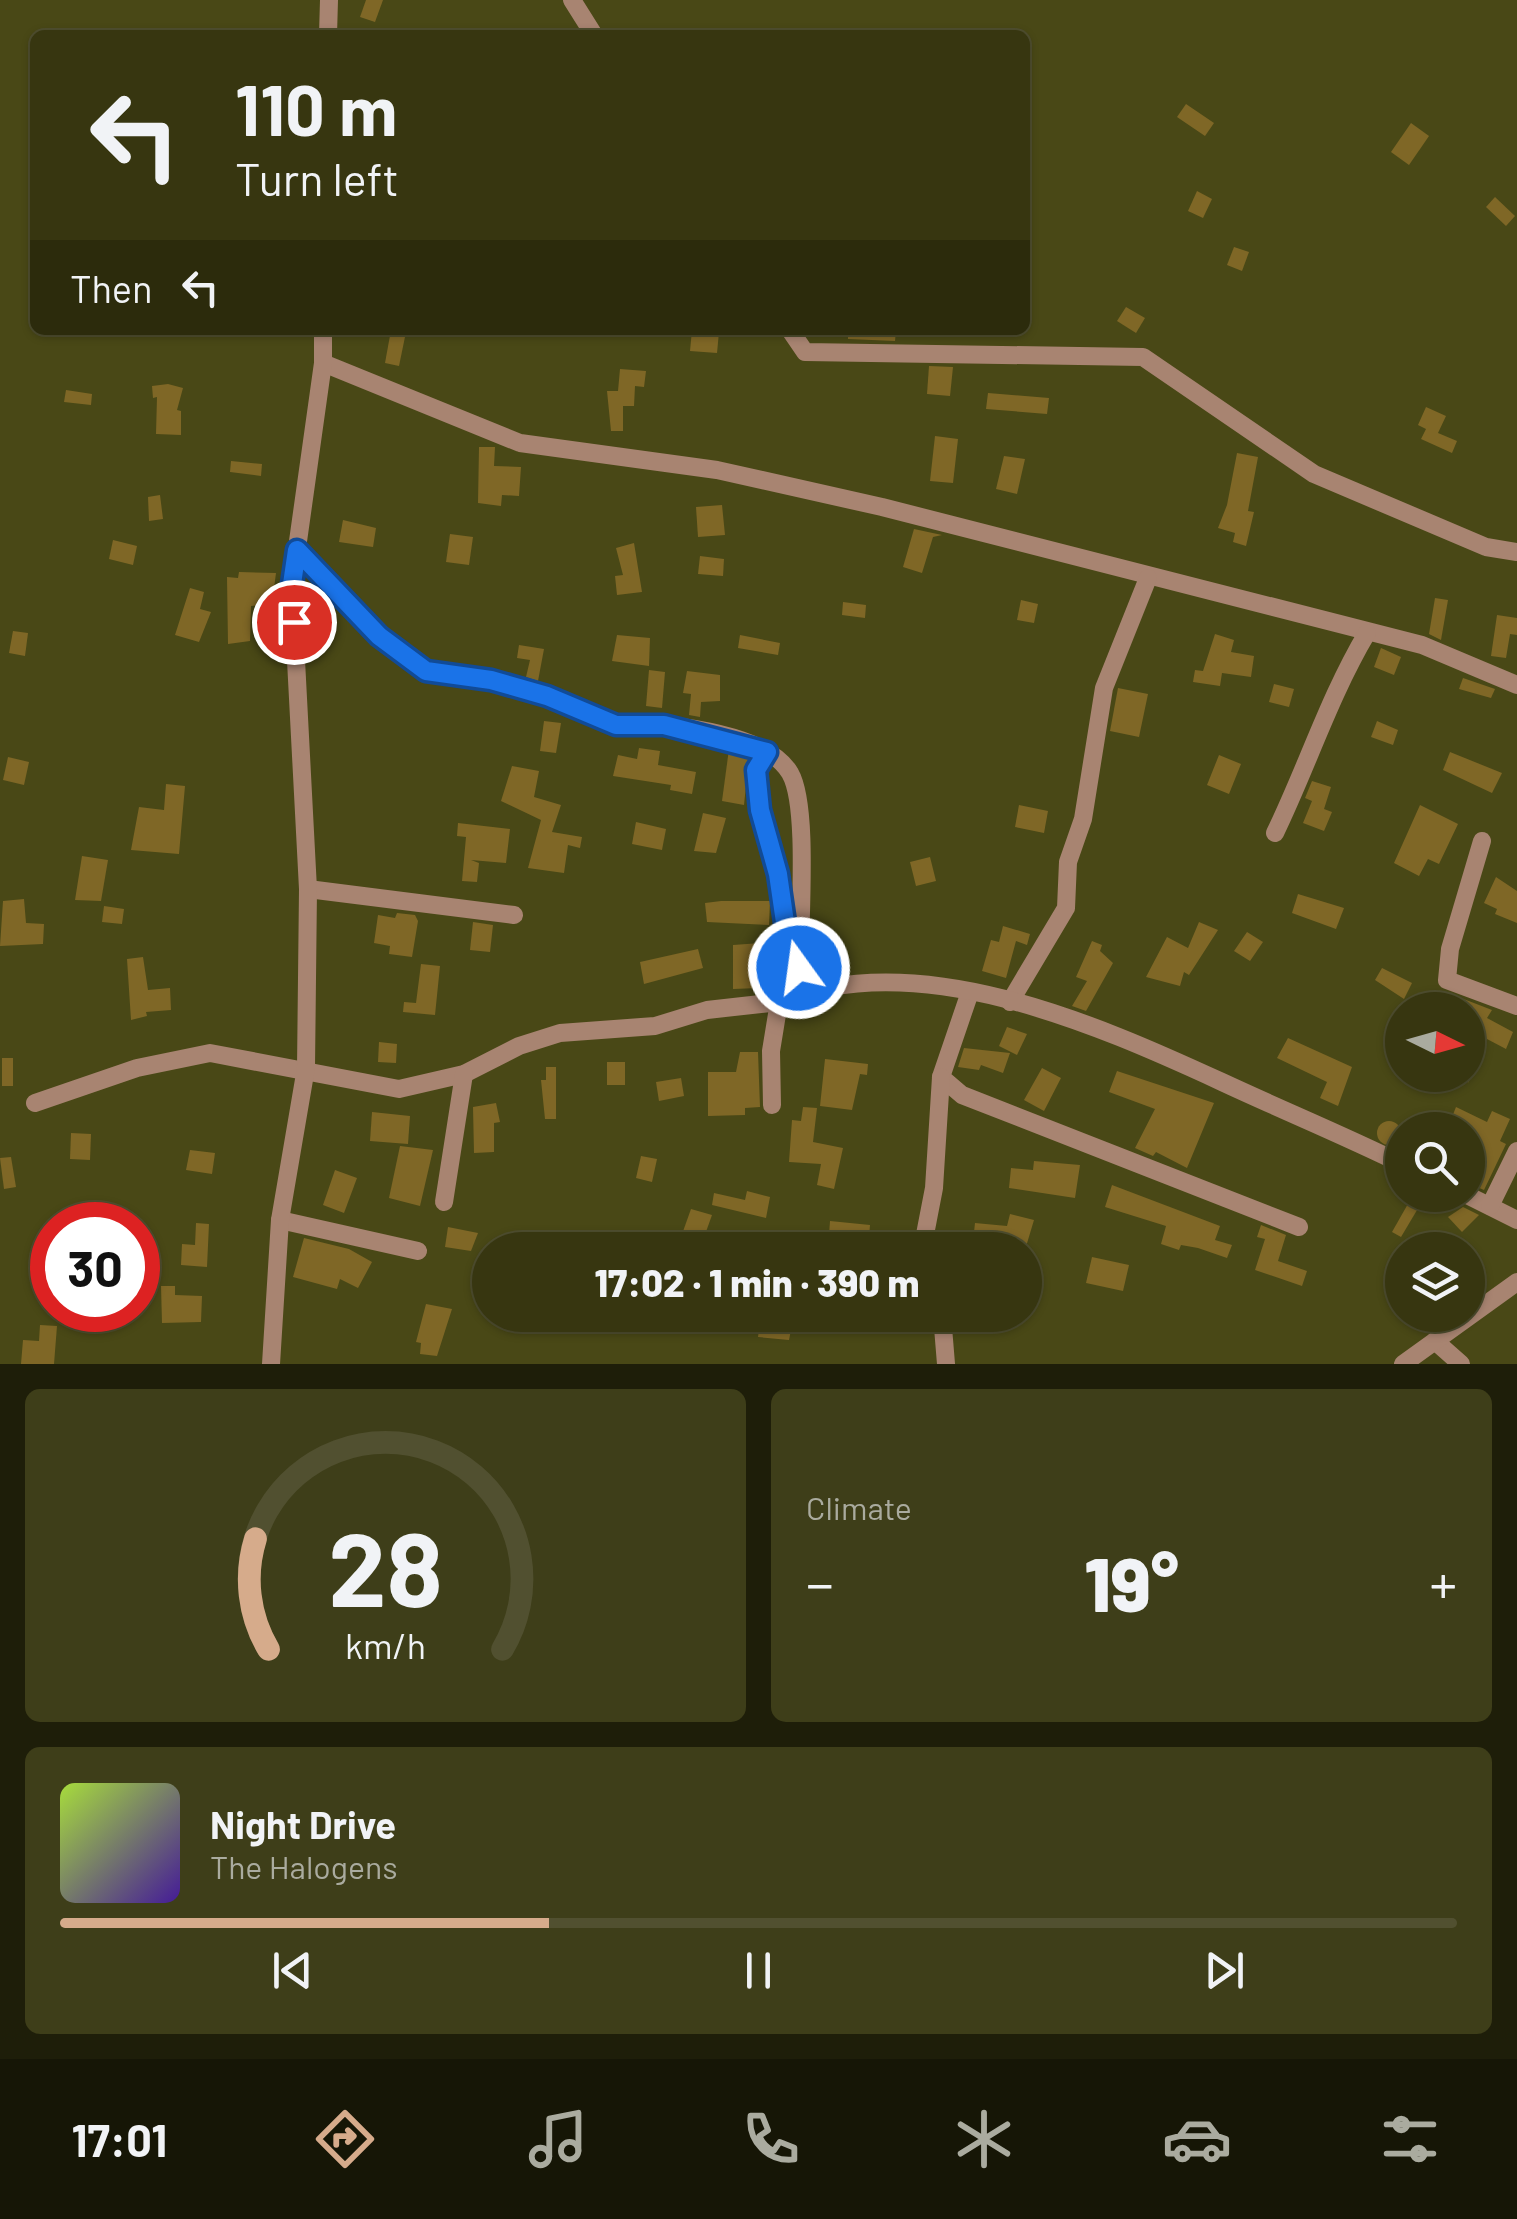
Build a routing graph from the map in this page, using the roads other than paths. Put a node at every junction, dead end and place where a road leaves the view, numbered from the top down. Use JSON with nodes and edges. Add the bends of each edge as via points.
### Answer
{"nodes":[{"id":1,"x":329,"y":0,"type":"edge"},
{"id":2,"x":572,"y":0,"type":"edge"},
{"id":3,"x":328,"y":30,"type":"edge"},
{"id":4,"x":591,"y":30,"type":"edge"},
{"id":5,"x":324,"y":335,"type":"edge"},
{"id":6,"x":793,"y":335,"type":"edge"},
{"id":7,"x":323,"y":364,"type":"junction"},
{"id":8,"x":297,"y":550,"type":"junction"},
{"id":9,"x":1517,"y":552,"type":"edge"},
{"id":10,"x":1148,"y":578,"type":"junction"},
{"id":11,"x":1366,"y":633,"type":"junction"},
{"id":12,"x":1517,"y":685,"type":"edge"},
{"id":13,"x":767,"y":752,"type":"junction"},
{"id":14,"x":1275,"y":834,"type":"dead end"},
{"id":15,"x":1482,"y":841,"type":"dead end"},
{"id":16,"x":308,"y":889,"type":"junction"},
{"id":17,"x":514,"y":915,"type":"dead end"},
{"id":18,"x":799,"y":968,"type":"junction"},
{"id":19,"x":970,"y":992,"type":"junction"},
{"id":20,"x":800,"y":993,"type":"junction"},
{"id":21,"x":779,"y":1002,"type":"junction"},
{"id":22,"x":1010,"y":1002,"type":"junction"},
{"id":23,"x":1517,"y":1006,"type":"edge"},
{"id":24,"x":306,"y":1068,"type":"junction"},
{"id":25,"x":464,"y":1074,"type":"junction"},
{"id":26,"x":941,"y":1077,"type":"junction"},
{"id":27,"x":35,"y":1103,"type":"dead end"},
{"id":28,"x":772,"y":1105,"type":"dead end"},
{"id":29,"x":1517,"y":1151,"type":"edge"},
{"id":30,"x":1385,"y":1156,"type":"edge"},
{"id":31,"x":444,"y":1202,"type":"dead end"},
{"id":32,"x":1485,"y":1204,"type":"edge"},
{"id":33,"x":1490,"y":1206,"type":"junction"},
{"id":34,"x":280,"y":1220,"type":"junction"},
{"id":35,"x":1517,"y":1220,"type":"edge"},
{"id":36,"x":1299,"y":1226,"type":"dead end"},
{"id":37,"x":925,"y":1232,"type":"edge"},
{"id":38,"x":418,"y":1251,"type":"dead end"},
{"id":39,"x":1517,"y":1282,"type":"edge"},
{"id":40,"x":943,"y":1332,"type":"edge"},
{"id":41,"x":1435,"y":1340,"type":"junction"},
{"id":42,"x":271,"y":1364,"type":"edge"},
{"id":43,"x":946,"y":1364,"type":"edge"},
{"id":44,"x":1403,"y":1364,"type":"edge"},
{"id":45,"x":1460,"y":1364,"type":"edge"}],
"edges":[{"from":1,"to":3,"type":"street"},
{"from":2,"to":4,"type":"street"},
{"from":5,"to":7,"type":"street"},
{"from":6,"to":9,"type":"street","via":[[805,352],[1143,358],[1314,474],[1486,547]]},
{"from":7,"to":8,"type":"street"},
{"from":7,"to":10,"type":"street","via":[[520,443],[717,470],[882,506]]},
{"from":8,"to":13,"type":"street","via":[[379,636],[426,671],[491,680],[616,725],[664,725]]},
{"from":8,"to":16,"type":"street","via":[[292,584]]},
{"from":10,"to":11,"type":"street"},
{"from":10,"to":22,"type":"street","via":[[1104,688],[1083,819],[1068,862],[1066,908]]},
{"from":11,"to":12,"type":"street","via":[[1422,645]]},
{"from":11,"to":14,"type":"street","via":[[1335,689],[1316,748]]},
{"from":13,"to":18,"type":"street","via":[[756,770],[760,810],[789,950]]},
{"from":13,"to":18,"type":"street","via":[[795,784]]},
{"from":15,"to":23,"type":"street","via":[[1446,980]]},
{"from":16,"to":17,"type":"street"},
{"from":16,"to":24,"type":"street"},
{"from":18,"to":20,"type":"street"},
{"from":19,"to":20,"type":"street","via":[[866,982]]},
{"from":19,"to":22,"type":"street"},
{"from":19,"to":26,"type":"street"},
{"from":20,"to":21,"type":"street"},
{"from":21,"to":25,"type":"street","via":[[707,1010],[655,1026],[560,1033]]},
{"from":21,"to":28,"type":"street"},
{"from":22,"to":30,"type":"street","via":[[1143,1044]]},
{"from":24,"to":25,"type":"street","via":[[399,1090]]},
{"from":24,"to":27,"type":"street","via":[[210,1053],[138,1068]]},
{"from":24,"to":34,"type":"street"},
{"from":25,"to":31,"type":"street"},
{"from":26,"to":36,"type":"street","via":[[962,1095]]},
{"from":26,"to":37,"type":"street"},
{"from":29,"to":33,"type":"street"},
{"from":32,"to":33,"type":"street"},
{"from":33,"to":35,"type":"street"},
{"from":34,"to":38,"type":"street"},
{"from":34,"to":42,"type":"street"},
{"from":39,"to":41,"type":"street"},
{"from":40,"to":43,"type":"street"},
{"from":41,"to":44,"type":"street"},
{"from":41,"to":45,"type":"street"}]}
